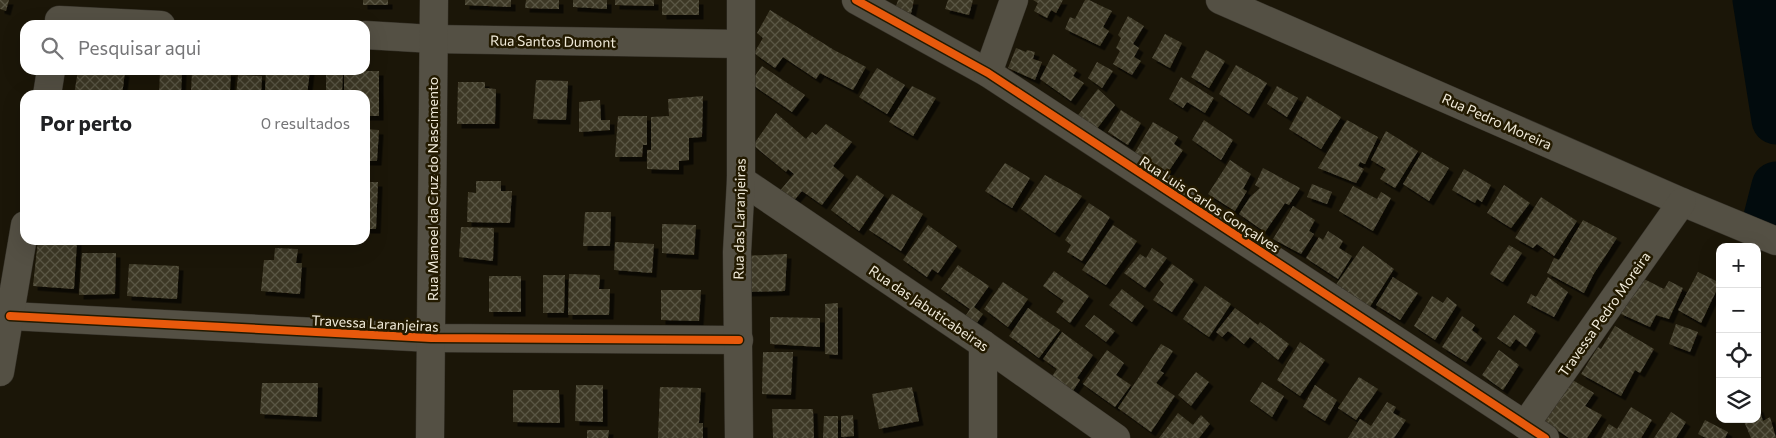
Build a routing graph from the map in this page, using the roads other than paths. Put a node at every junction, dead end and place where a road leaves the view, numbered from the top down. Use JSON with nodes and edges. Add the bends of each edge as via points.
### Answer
{"nodes":[{"id":1,"x":434,"y":0,"type":"edge"},
{"id":2,"x":741,"y":0,"type":"edge"},
{"id":3,"x":856,"y":0,"type":"edge"},
{"id":4,"x":1014,"y":0,"type":"edge"},
{"id":5,"x":1220,"y":0,"type":"edge"},
{"id":6,"x":60,"y":15,"type":"edge"},
{"id":7,"x":110,"y":20,"type":"edge"},
{"id":8,"x":370,"y":35,"type":"edge"},
{"id":9,"x":433,"y":39,"type":"junction"},
{"id":10,"x":740,"y":44,"type":"junction"},
{"id":11,"x":988,"y":73,"type":"junction"},
{"id":12,"x":50,"y":75,"type":"edge"},
{"id":13,"x":47,"y":90,"type":"edge"},
{"id":14,"x":741,"y":180,"type":"junction"},
{"id":15,"x":1682,"y":202,"type":"junction"},
{"id":16,"x":1776,"y":241,"type":"edge"},
{"id":17,"x":22,"y":245,"type":"edge"},
{"id":18,"x":10,"y":316,"type":"junction"},
{"id":19,"x":431,"y":338,"type":"junction"},
{"id":20,"x":738,"y":340,"type":"junction"},
{"id":21,"x":983,"y":344,"type":"junction"},
{"id":22,"x":0,"y":372,"type":"edge"},
{"id":23,"x":1535,"y":431,"type":"edge"},
{"id":24,"x":430,"y":438,"type":"edge"},
{"id":25,"x":739,"y":438,"type":"edge"},
{"id":26,"x":983,"y":438,"type":"edge"},
{"id":27,"x":1116,"y":438,"type":"edge"}],
"edges":[{"from":1,"to":9,"type":"street","name":"Rua Manoel da Cruz do Nascimento"},
{"from":2,"to":10,"type":"street","name":"Rua das Laranjeiras"},
{"from":3,"to":11,"type":"street","name":"Rua Luis Carlos Gonçalves"},
{"from":4,"to":11,"type":"street"},
{"from":5,"to":15,"type":"street","name":"Rua Pedro Moreira"},
{"from":6,"to":7,"type":"street"},
{"from":8,"to":9,"type":"street","name":"Rua Santos Dumont"},
{"from":9,"to":10,"type":"street","name":"Rua Santos Dumont"},
{"from":9,"to":19,"type":"street","name":"Rua Manoel da Cruz do Nascimento"},
{"from":10,"to":14,"type":"street","name":"Rua das Laranjeiras"},
{"from":11,"to":23,"type":"street","name":"Rua Luis Carlos Gonçalves"},
{"from":12,"to":13,"type":"street"},
{"from":14,"to":20,"type":"street","name":"Rua das Laranjeiras","via":[[737,252]]},
{"from":14,"to":21,"type":"street","name":"Rua das Jabuticabeiras"},
{"from":15,"to":16,"type":"street","name":"Rua Pedro Moreira"},
{"from":15,"to":23,"type":"street","name":"Travessa Pedro Moreira"},
{"from":17,"to":18,"type":"street"},
{"from":18,"to":19,"type":"street","name":"Travessa Laranjeiras"},
{"from":18,"to":22,"type":"street"},
{"from":19,"to":20,"type":"street","name":"Travessa Laranjeiras"},
{"from":19,"to":24,"type":"street","name":"Rua Manoel da Cruz do Nascimento"},
{"from":20,"to":25,"type":"street","name":"Rua das Laranjeiras"},
{"from":21,"to":26,"type":"street"},
{"from":21,"to":27,"type":"street","name":"Rua das Jabuticabeiras"}]}
